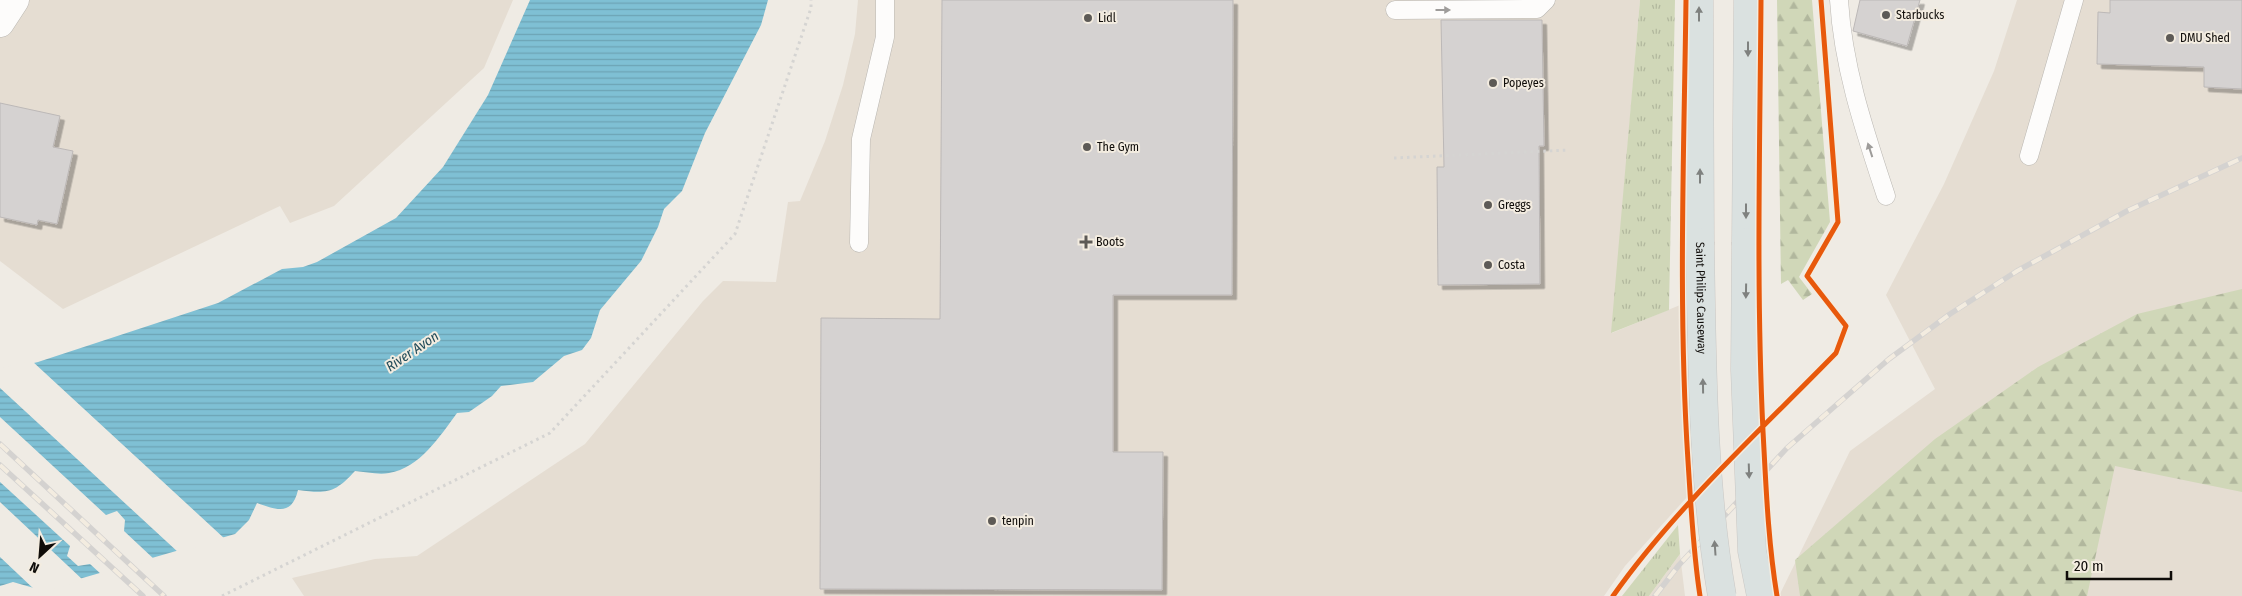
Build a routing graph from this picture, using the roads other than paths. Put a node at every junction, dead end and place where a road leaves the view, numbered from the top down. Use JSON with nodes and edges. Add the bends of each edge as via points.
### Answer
{"nodes":[{"id":1,"x":15,"y":0,"type":"edge"},
{"id":2,"x":885,"y":0,"type":"edge"},
{"id":3,"x":1546,"y":0,"type":"edge"},
{"id":4,"x":1699,"y":0,"type":"edge"},
{"id":5,"x":1748,"y":0,"type":"edge"},
{"id":6,"x":1839,"y":0,"type":"edge"},
{"id":7,"x":2074,"y":0,"type":"edge"},
{"id":8,"x":1394,"y":10,"type":"dead end"},
{"id":9,"x":0,"y":23,"type":"edge"},
{"id":10,"x":2029,"y":156,"type":"dead end"},
{"id":11,"x":1886,"y":196,"type":"dead end"},
{"id":12,"x":859,"y":243,"type":"dead end"},
{"id":13,"x":1722,"y":596,"type":"edge"},
{"id":14,"x":1761,"y":596,"type":"edge"}],
"edges":[{"from":1,"to":9,"type":"street"},
{"from":2,"to":12,"type":"lane","via":[[885,37],[861,139]]},
{"from":8,"to":3,"type":"lane","one_way":true,"via":[[1537,9]]},
{"from":13,"to":4,"type":"main road","name":"Saint Philips Causeway","one_way":true,"bridge":true,"via":[[1715,558],[1703,396]]},
{"from":5,"to":14,"type":"main road","one_way":true,"bridge":true,"via":[[1745,389],[1752,552]]},
{"from":11,"to":6,"type":"lane","one_way":true,"via":[[1859,115],[1840,26]]},
{"from":7,"to":10,"type":"lane"}]}
